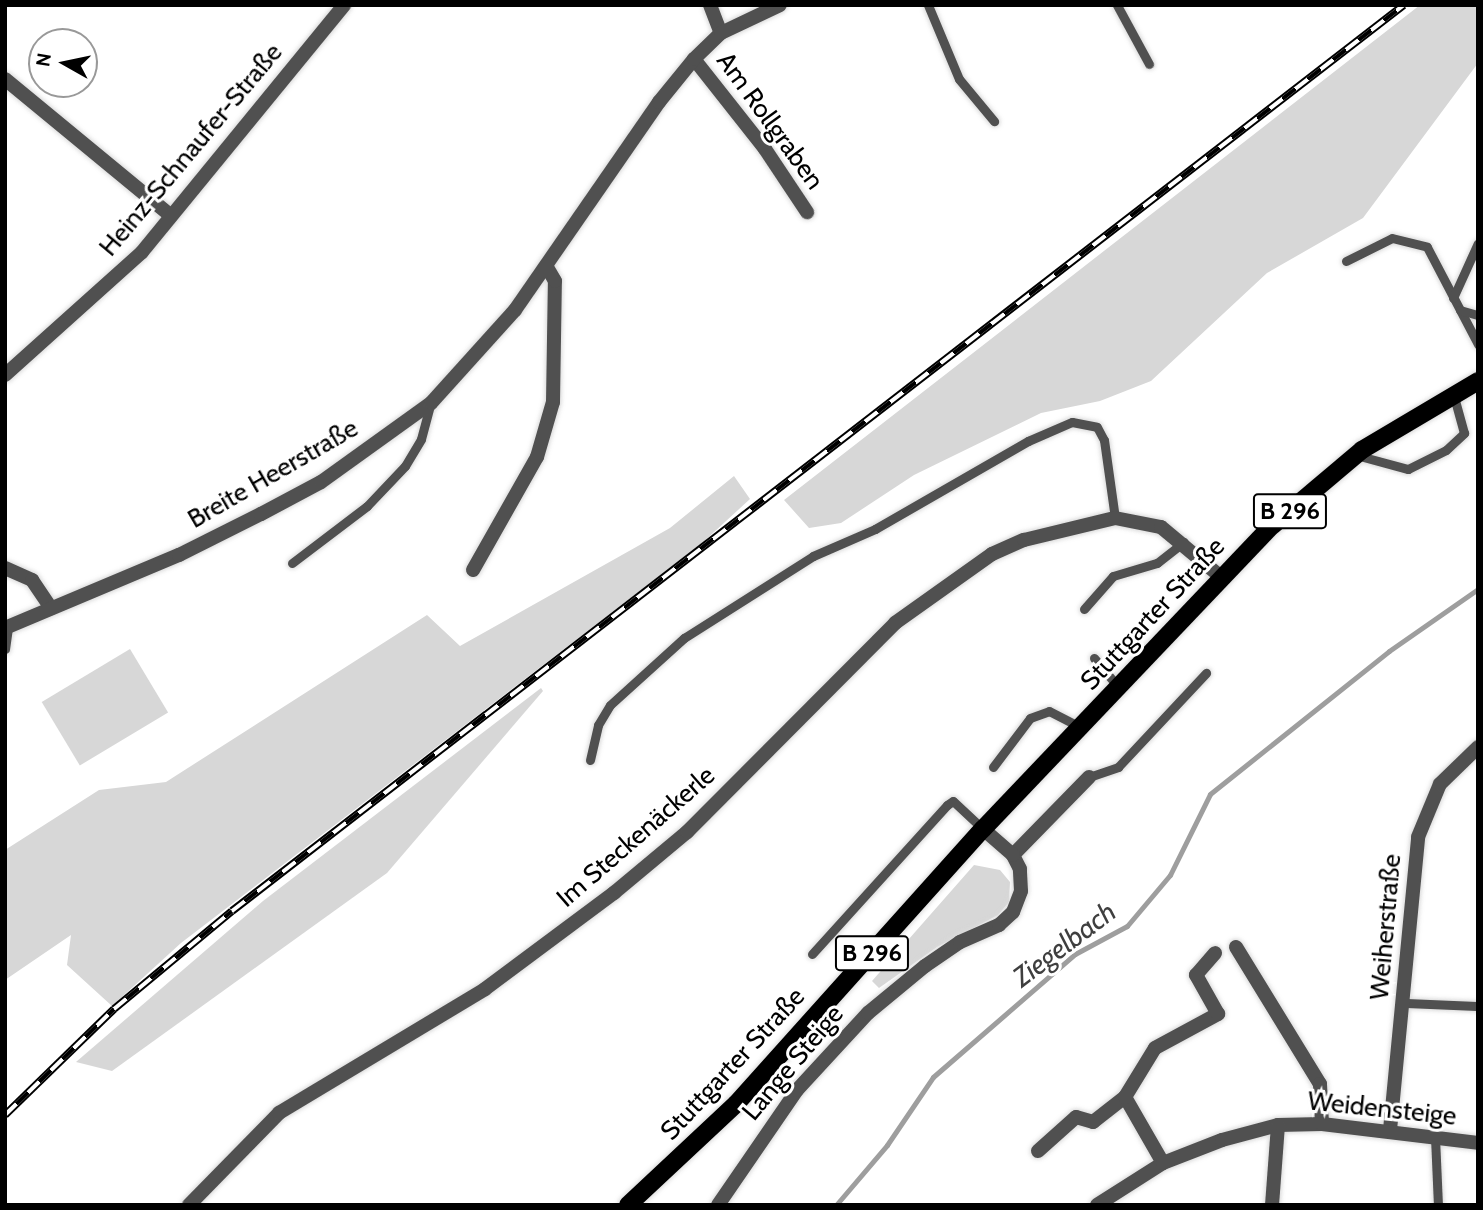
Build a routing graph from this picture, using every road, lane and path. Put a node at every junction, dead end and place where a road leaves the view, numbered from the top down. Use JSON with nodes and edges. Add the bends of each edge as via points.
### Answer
{"nodes":[{"id":1,"x":344,"y":5,"type":"edge"},
{"id":2,"x":710,"y":5,"type":"edge"},
{"id":3,"x":780,"y":5,"type":"edge"},
{"id":4,"x":928,"y":5,"type":"edge"},
{"id":5,"x":1117,"y":5,"type":"edge"},
{"id":6,"x":721,"y":33,"type":"junction"},
{"id":7,"x":694,"y":59,"type":"junction"},
{"id":8,"x":1149,"y":64,"type":"dead end"},
{"id":9,"x":5,"y":79,"type":"edge"},
{"id":10,"x":994,"y":121,"type":"dead end"},
{"id":11,"x":807,"y":212,"type":"dead end"},
{"id":12,"x":171,"y":216,"type":"junction"},
{"id":13,"x":1478,"y":243,"type":"edge"},
{"id":14,"x":1346,"y":261,"type":"dead end"},
{"id":15,"x":547,"y":267,"type":"junction"},
{"id":16,"x":1454,"y":298,"type":"junction"},
{"id":17,"x":1460,"y":310,"type":"junction"},
{"id":18,"x":1478,"y":315,"type":"edge"},
{"id":19,"x":1478,"y":344,"type":"edge"},
{"id":20,"x":5,"y":375,"type":"edge"},
{"id":21,"x":1478,"y":381,"type":"edge"},
{"id":22,"x":1453,"y":393,"type":"junction"},
{"id":23,"x":431,"y":403,"type":"junction"},
{"id":24,"x":1356,"y":455,"type":"junction"},
{"id":25,"x":1115,"y":518,"type":"junction"},
{"id":26,"x":1184,"y":542,"type":"junction"},
{"id":27,"x":292,"y":563,"type":"dead end"},
{"id":28,"x":5,"y":568,"type":"edge"},
{"id":29,"x":473,"y":570,"type":"dead end"},
{"id":30,"x":1221,"y":576,"type":"junction"},
{"id":31,"x":51,"y":608,"type":"junction"},
{"id":32,"x":1084,"y":609,"type":"dead end"},
{"id":33,"x":7,"y":628,"type":"edge"},
{"id":34,"x":5,"y":649,"type":"edge"},
{"id":35,"x":1094,"y":658,"type":"dead end"},
{"id":36,"x":1206,"y":673,"type":"dead end"},
{"id":37,"x":1119,"y":688,"type":"junction"},
{"id":38,"x":1082,"y":728,"type":"junction"},
{"id":39,"x":1478,"y":747,"type":"edge"},
{"id":40,"x":590,"y":760,"type":"dead end"},
{"id":41,"x":993,"y":767,"type":"dead end"},
{"id":42,"x":1089,"y":777,"type":"joint"},
{"id":43,"x":983,"y":829,"type":"junction"},
{"id":44,"x":1013,"y":855,"type":"junction"},
{"id":45,"x":1236,"y":947,"type":"dead end"},
{"id":46,"x":1215,"y":953,"type":"dead end"},
{"id":47,"x":813,"y":954,"type":"dead end"},
{"id":48,"x":1405,"y":1003,"type":"junction"},
{"id":49,"x":1478,"y":1006,"type":"edge"},
{"id":50,"x":1125,"y":1097,"type":"junction"},
{"id":51,"x":1322,"y":1124,"type":"junction"},
{"id":52,"x":1278,"y":1125,"type":"junction"},
{"id":53,"x":1390,"y":1130,"type":"junction"},
{"id":54,"x":1435,"y":1137,"type":"junction"},
{"id":55,"x":1478,"y":1143,"type":"edge"},
{"id":56,"x":1038,"y":1152,"type":"dead end"},
{"id":57,"x":1163,"y":1164,"type":"junction"},
{"id":58,"x":189,"y":1205,"type":"edge"},
{"id":59,"x":628,"y":1205,"type":"edge"},
{"id":60,"x":718,"y":1205,"type":"edge"},
{"id":61,"x":1097,"y":1205,"type":"edge"},
{"id":62,"x":1272,"y":1205,"type":"edge"},
{"id":63,"x":1438,"y":1205,"type":"edge"}],
"edges":[{"from":1,"to":12,"type":"street","name":"Heinz-Schnaufer-Straße"},
{"from":2,"to":6,"type":"street"},
{"from":3,"to":6,"type":"street","name":"Breite Heerstraße"},
{"from":4,"to":10,"type":"lane","via":[[960,79]]},
{"from":5,"to":8,"type":"lane"},
{"from":6,"to":7,"type":"street","name":"Breite Heerstraße"},
{"from":7,"to":11,"type":"street","name":"Am Rollgraben","via":[[765,149]]},
{"from":7,"to":15,"type":"street","name":"Breite Heerstraße","via":[[659,102]]},
{"from":9,"to":12,"type":"street"},
{"from":12,"to":20,"type":"street","name":"Heinz-Schnaufer-Straße","via":[[142,252]]},
{"from":13,"to":16,"type":"lane"},
{"from":14,"to":16,"type":"lane","via":[[1392,238],[1427,247]]},
{"from":15,"to":23,"type":"street","name":"Breite Heerstraße","via":[[499,330]]},
{"from":15,"to":29,"type":"street","via":[[555,281],[553,402],[537,457]]},
{"from":16,"to":17,"type":"lane"},
{"from":17,"to":18,"type":"lane"},
{"from":17,"to":19,"type":"lane"},
{"from":21,"to":22,"type":"main road","name":"Stuttgarter Straße","number":"B 296"},
{"from":22,"to":24,"type":"main road","name":"Stuttgarter Straße","number":"B 296"},
{"from":22,"to":24,"type":"lane","via":[[1464,433],[1446,450],[1408,469]]},
{"from":23,"to":27,"type":"lane","via":[[421,439],[405,466],[367,506]]},
{"from":23,"to":31,"type":"street","name":"Breite Heerstraße","via":[[331,475],[273,508],[179,555]]},
{"from":24,"to":30,"type":"main road","name":"Stuttgarter Straße","number":"B 296"},
{"from":25,"to":26,"type":"street","name":"Im Steckenäckerle","via":[[1161,527]]},
{"from":25,"to":40,"type":"lane","via":[[1104,440],[1097,427],[1072,422],[1028,441],[875,529],[813,556],[684,638],[610,705],[598,724]]},
{"from":25,"to":58,"type":"street","name":"Im Steckenäckerle","via":[[1024,540],[948,583],[895,624],[687,832],[614,893],[485,989],[279,1113]]},
{"from":26,"to":30,"type":"street","name":"Im Steckenäckerle"},
{"from":26,"to":32,"type":"lane","via":[[1157,563],[1113,576]]},
{"from":28,"to":31,"type":"street","via":[[32,580]]},
{"from":30,"to":37,"type":"main road","name":"Stuttgarter Straße","number":"B 296"},
{"from":31,"to":33,"type":"street","name":"Breite Heerstraße"},
{"from":33,"to":34,"type":"lane"},
{"from":35,"to":37,"type":"lane"},
{"from":36,"to":42,"type":"lane","via":[[1118,767]]},
{"from":37,"to":38,"type":"main road","name":"Stuttgarter Straße","number":"B 296"},
{"from":38,"to":41,"type":"lane","via":[[1049,711],[1030,718]]},
{"from":38,"to":43,"type":"main road","name":"Stuttgarter Straße","number":"B 296"},
{"from":39,"to":48,"type":"street","name":"Weiherstraße","via":[[1440,784],[1418,838]]},
{"from":42,"to":44,"type":"street"},
{"from":43,"to":44,"type":"street"},
{"from":43,"to":47,"type":"lane","via":[[953,801],[947,805]]},
{"from":43,"to":59,"type":"main road","name":"Stuttgarter Straße","number":"B 296","via":[[736,1104]]},
{"from":44,"to":60,"type":"street","name":"Lange Steige","via":[[1020,869],[1021,891],[1013,912],[999,925],[960,942],[925,966],[868,1013],[790,1099]]},
{"from":45,"to":51,"type":"street","via":[[1320,1084]]},
{"from":46,"to":50,"type":"street","via":[[1196,975],[1218,1014],[1155,1048]]},
{"from":48,"to":49,"type":"lane"},
{"from":48,"to":53,"type":"street","name":"Weiherstraße"},
{"from":50,"to":56,"type":"street","via":[[1093,1122],[1076,1117]]},
{"from":50,"to":57,"type":"street"},
{"from":51,"to":52,"type":"street","name":"Weidensteige"},
{"from":51,"to":53,"type":"street","name":"Weidensteige"},
{"from":52,"to":57,"type":"street","name":"Weidensteige","via":[[1222,1140]]},
{"from":52,"to":62,"type":"street"},
{"from":53,"to":54,"type":"street","name":"Weidensteige"},
{"from":54,"to":55,"type":"street","name":"Weidensteige"},
{"from":54,"to":63,"type":"lane"},
{"from":57,"to":61,"type":"street","name":"Weidensteige"}]}
